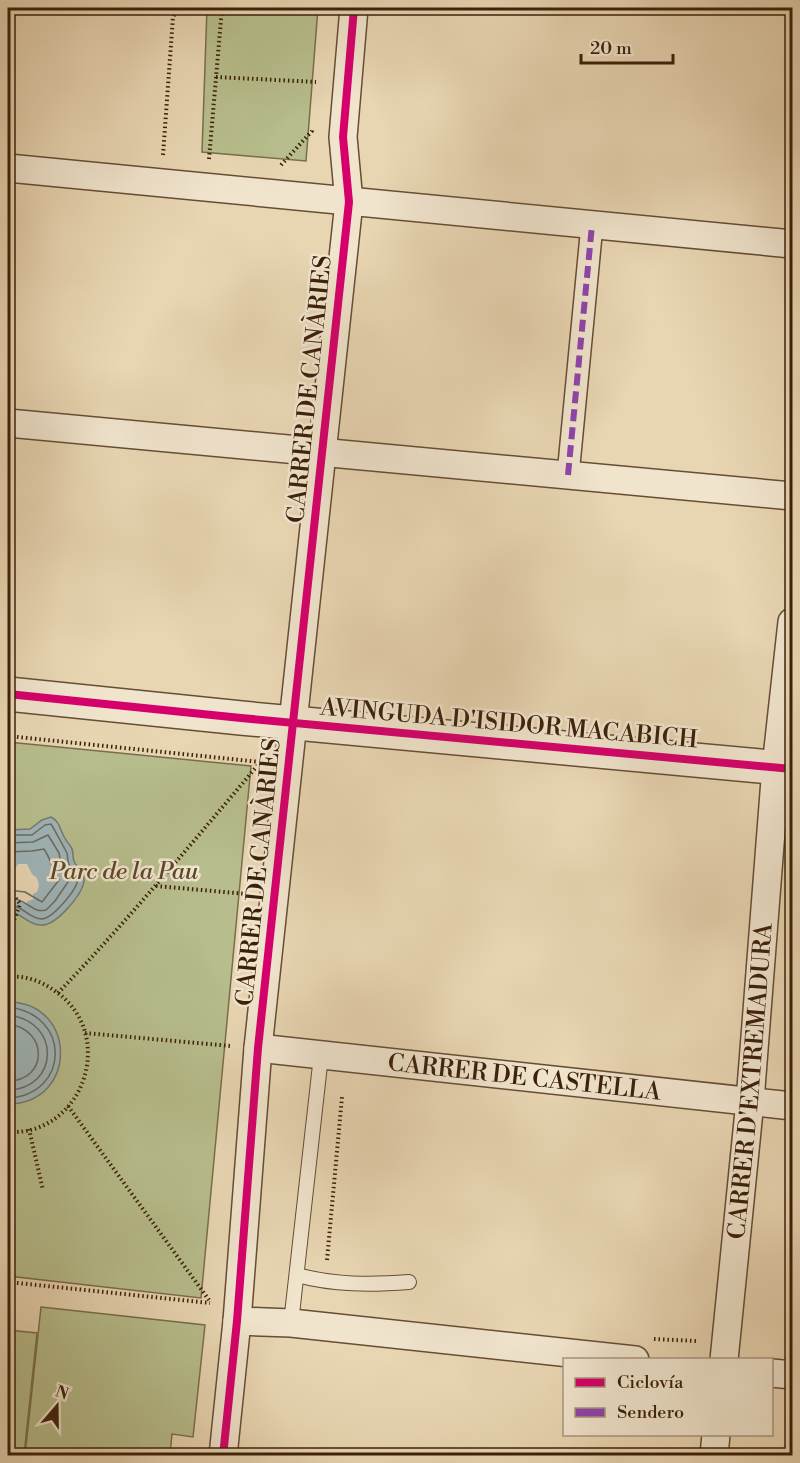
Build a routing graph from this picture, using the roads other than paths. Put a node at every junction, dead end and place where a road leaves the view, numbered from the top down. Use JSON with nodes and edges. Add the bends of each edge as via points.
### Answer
{"nodes":[{"id":1,"x":354,"y":8,"type":"edge"},
{"id":2,"x":8,"y":168,"type":"edge"},
{"id":3,"x":349,"y":202,"type":"junction"},
{"id":4,"x":592,"y":225,"type":"junction"},
{"id":5,"x":792,"y":244,"type":"edge"},
{"id":6,"x":8,"y":423,"type":"edge"},
{"id":7,"x":322,"y":452,"type":"junction"},
{"id":8,"x":568,"y":475,"type":"junction"},
{"id":9,"x":792,"y":496,"type":"edge"},
{"id":10,"x":792,"y":622,"type":"edge"},
{"id":11,"x":8,"y":694,"type":"edge"},
{"id":12,"x":294,"y":722,"type":"junction"},
{"id":13,"x":784,"y":768,"type":"edge"},
{"id":14,"x":258,"y":1048,"type":"junction"},
{"id":15,"x":321,"y":1056,"type":"junction"},
{"id":16,"x":750,"y":1101,"type":"junction"},
{"id":17,"x":792,"y":1106,"type":"edge"},
{"id":18,"x":297,"y":1275,"type":"junction"},
{"id":19,"x":409,"y":1282,"type":"dead end"},
{"id":20,"x":238,"y":1313,"type":"junction"},
{"id":21,"x":291,"y":1323,"type":"junction"},
{"id":22,"x":642,"y":1349,"type":"edge"},
{"id":23,"x":724,"y":1358,"type":"edge"},
{"id":24,"x":773,"y":1373,"type":"edge"},
{"id":25,"x":792,"y":1375,"type":"edge"},
{"id":26,"x":716,"y":1436,"type":"edge"},
{"id":27,"x":223,"y":1455,"type":"edge"},
{"id":28,"x":714,"y":1455,"type":"edge"}],
"edges":[{"from":1,"to":3,"type":"street","name":"CARRER DE CANÀRIES","via":[[343,137]]},
{"from":2,"to":3,"type":"street"},
{"from":3,"to":4,"type":"street"},
{"from":3,"to":7,"type":"street","name":"CARRER DE CANÀRIES"},
{"from":4,"to":5,"type":"street"},
{"from":4,"to":8,"type":"street"},
{"from":6,"to":7,"type":"street"},
{"from":7,"to":8,"type":"street"},
{"from":7,"to":12,"type":"street","name":"CARRER DE CANÀRIES"},
{"from":8,"to":9,"type":"street"},
{"from":10,"to":13,"type":"street","name":"CARRER D'EXTREMADURA"},
{"from":11,"to":12,"type":"street","name":"AVINGUDA D'ISIDOR MACABICH"},
{"from":12,"to":13,"type":"street","name":"AVINGUDA D'ISIDOR MACABICH"},
{"from":12,"to":14,"type":"street","name":"CARRER DE CANÀRIES"},
{"from":13,"to":16,"type":"street","name":"CARRER D'EXTREMADURA"},
{"from":14,"to":15,"type":"street","name":"CARRER DE CASTELLA"},
{"from":14,"to":20,"type":"street","name":"CARRER DE CANÀRIES"},
{"from":15,"to":16,"type":"street","name":"CARRER DE CASTELLA"},
{"from":15,"to":18,"type":"lane"},
{"from":16,"to":17,"type":"street","name":"CARRER DE CASTELLA"},
{"from":16,"to":23,"type":"street","name":"CARRER D'EXTREMADURA"},
{"from":18,"to":19,"type":"lane","via":[[325,1282]]},
{"from":18,"to":21,"type":"lane"},
{"from":20,"to":21,"type":"street"},
{"from":20,"to":27,"type":"street","name":"CARRER DE CANÀRIES"},
{"from":21,"to":22,"type":"street"},
{"from":24,"to":25,"type":"street"},
{"from":26,"to":28,"type":"street"}]}
